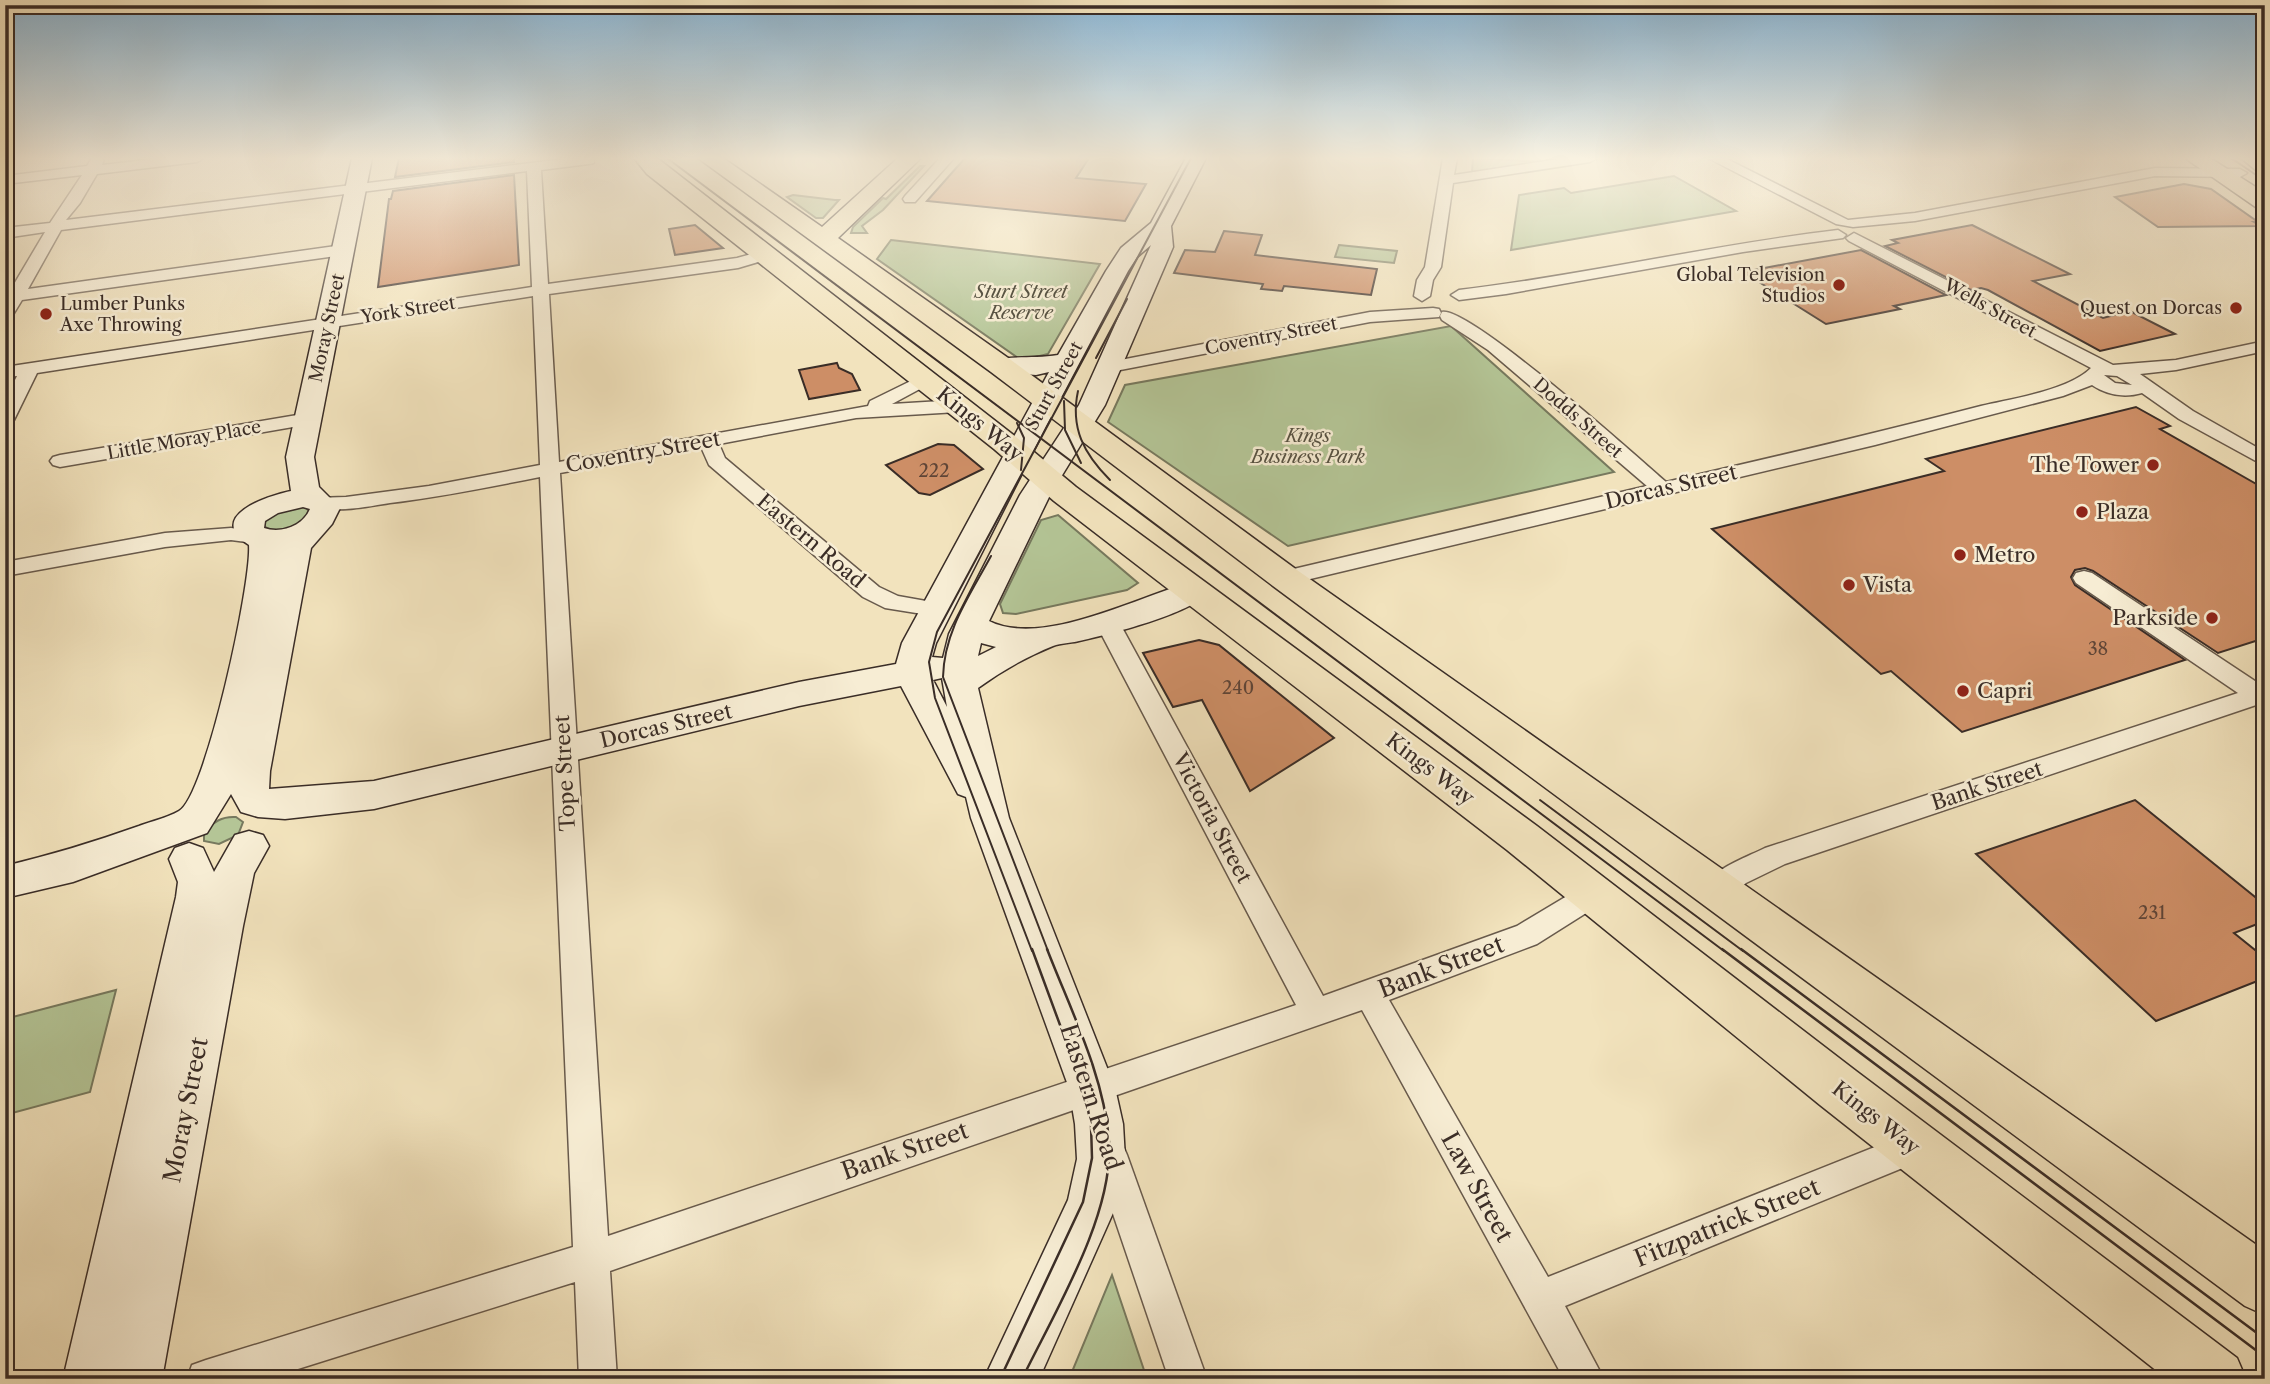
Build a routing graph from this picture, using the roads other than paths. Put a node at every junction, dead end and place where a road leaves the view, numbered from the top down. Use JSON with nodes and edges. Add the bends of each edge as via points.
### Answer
{"nodes":[{"id":1,"x":58,"y":223,"type":"edge"},
{"id":2,"x":89,"y":223,"type":"edge"},
{"id":3,"x":348,"y":223,"type":"edge"},
{"id":4,"x":536,"y":223,"type":"edge"},
{"id":5,"x":748,"y":223,"type":"edge"},
{"id":6,"x":762,"y":223,"type":"edge"},
{"id":7,"x":841,"y":223,"type":"edge"},
{"id":8,"x":1162,"y":223,"type":"edge"},
{"id":9,"x":1441,"y":223,"type":"edge"},
{"id":10,"x":1834,"y":223,"type":"edge"},
{"id":11,"x":1883,"y":223,"type":"edge"},
{"id":12,"x":1160,"y":226,"type":"junction"},
{"id":13,"x":55,"y":227,"type":"junction"},
{"id":14,"x":1846,"y":229,"type":"junction"},
{"id":15,"x":5,"y":233,"type":"edge"},
{"id":16,"x":823,"y":239,"type":"junction"},
{"id":17,"x":776,"y":240,"type":"junction"},
{"id":18,"x":343,"y":250,"type":"junction"},
{"id":19,"x":539,"y":291,"type":"junction"},
{"id":20,"x":11,"y":296,"type":"edge"},
{"id":21,"x":1445,"y":297,"type":"junction"},
{"id":22,"x":5,"y":314,"type":"edge"},
{"id":23,"x":1440,"y":314,"type":"junction"},
{"id":24,"x":1370,"y":317,"type":"junction"},
{"id":25,"x":327,"y":323,"type":"junction"},
{"id":26,"x":1494,"y":346,"type":"junction"},
{"id":27,"x":2265,"y":346,"type":"edge"},
{"id":28,"x":1114,"y":357,"type":"junction"},
{"id":29,"x":1067,"y":361,"type":"junction"},
{"id":30,"x":1000,"y":366,"type":"junction"},
{"id":31,"x":30,"y":368,"type":"junction"},
{"id":32,"x":5,"y":372,"type":"edge"},
{"id":33,"x":925,"y":379,"type":"junction"},
{"id":34,"x":2116,"y":379,"type":"junction"},
{"id":35,"x":1046,"y":400,"type":"junction"},
{"id":36,"x":958,"y":406,"type":"junction"},
{"id":37,"x":856,"y":412,"type":"junction"},
{"id":38,"x":309,"y":419,"type":"junction"},
{"id":39,"x":5,"y":420,"type":"edge"},
{"id":40,"x":1079,"y":427,"type":"junction"},
{"id":41,"x":708,"y":440,"type":"junction"},
{"id":42,"x":1018,"y":453,"type":"junction"},
{"id":43,"x":300,"y":457,"type":"junction"},
{"id":44,"x":2265,"y":460,"type":"edge"},
{"id":45,"x":60,"y":461,"type":"dead end"},
{"id":46,"x":550,"y":469,"type":"junction"},
{"id":47,"x":1045,"y":478,"type":"junction"},
{"id":48,"x":1662,"y":489,"type":"junction"},
{"id":49,"x":316,"y":514,"type":"junction"},
{"id":50,"x":258,"y":524,"type":"junction"},
{"id":51,"x":5,"y":569,"type":"edge"},
{"id":52,"x":1285,"y":578,"type":"junction"},
{"id":53,"x":2084,"y":578,"type":"dead end"},
{"id":54,"x":1192,"y":592,"type":"junction"},
{"id":55,"x":935,"y":609,"type":"junction"},
{"id":56,"x":1107,"y":622,"type":"junction"},
{"id":57,"x":971,"y":625,"type":"junction"},
{"id":58,"x":1045,"y":636,"type":"junction"},
{"id":59,"x":914,"y":671,"type":"junction"},
{"id":60,"x":959,"y":674,"type":"junction"},
{"id":61,"x":2261,"y":694,"type":"edge"},
{"id":62,"x":563,"y":750,"type":"junction"},
{"id":63,"x":374,"y":795,"type":"junction"},
{"id":64,"x":257,"y":802,"type":"junction"},
{"id":65,"x":990,"y":818,"type":"junction"},
{"id":66,"x":191,"y":839,"type":"junction"},
{"id":67,"x":251,"y":844,"type":"junction"},
{"id":68,"x":5,"y":882,"type":"edge"},
{"id":69,"x":1716,"y":891,"type":"junction"},
{"id":70,"x":1592,"y":895,"type":"junction"},
{"id":71,"x":1369,"y":994,"type":"junction"},
{"id":72,"x":1316,"y":1013,"type":"junction"},
{"id":73,"x":1095,"y":1106,"type":"junction"},
{"id":74,"x":1915,"y":1147,"type":"junction"},
{"id":75,"x":592,"y":1259,"type":"junction"},
{"id":76,"x":2265,"y":1286,"type":"edge"},
{"id":77,"x":1540,"y":1298,"type":"junction"},
{"id":78,"x":90,"y":1379,"type":"edge"},
{"id":79,"x":135,"y":1379,"type":"edge"},
{"id":80,"x":206,"y":1379,"type":"edge"},
{"id":81,"x":598,"y":1379,"type":"edge"},
{"id":82,"x":1012,"y":1379,"type":"edge"},
{"id":83,"x":1188,"y":1379,"type":"edge"},
{"id":84,"x":1585,"y":1379,"type":"edge"},
{"id":85,"x":2216,"y":1379,"type":"edge"}],
"edges":[{"from":1,"to":13,"type":"street"},
{"from":2,"to":13,"type":"street"},
{"from":3,"to":18,"type":"street","name":"Moray Street"},
{"from":4,"to":19,"type":"street","name":"Tope Street"},
{"from":5,"to":17,"type":"main road","name":"Kings Way"},
{"from":6,"to":17,"type":"main road","name":"Kings Way"},
{"from":7,"to":16,"type":"main road"},
{"from":8,"to":12,"type":"street","name":"Sturt Street"},
{"from":9,"to":21,"type":"street","via":[[1433,267],[1425,280]]},
{"from":10,"to":14,"type":"street","name":"Wells Street"},
{"from":11,"to":14,"type":"street","name":"Coventry Street"},
{"from":12,"to":28,"type":"street","name":"Sturt Street","via":[[1162,247]]},
{"from":12,"to":29,"type":"street","name":"Sturt Street","via":[[1129,253]]},
{"from":13,"to":15,"type":"street"},
{"from":13,"to":20,"type":"street"},
{"from":14,"to":21,"type":"street","name":"Coventry Street","via":[[1526,288]]},
{"from":14,"to":34,"type":"street","name":"Wells Street"},
{"from":16,"to":17,"type":"main road","name":"Kings Way"},
{"from":16,"to":30,"type":"main road","name":"Kings Way"},
{"from":17,"to":19,"type":"street","name":"York Street","via":[[738,263]]},
{"from":17,"to":33,"type":"main road","name":"Kings Way"},
{"from":18,"to":20,"type":"street"},
{"from":18,"to":25,"type":"street","name":"Moray Street"},
{"from":19,"to":25,"type":"street","name":"York Street"},
{"from":19,"to":46,"type":"street","name":"Tope Street"},
{"from":20,"to":22,"type":"street"},
{"from":21,"to":23,"type":"street","name":"Coventry Street"},
{"from":21,"to":23,"type":"street","name":"Dodds Street","via":[[1422,308]]},
{"from":21,"to":24,"type":"street","name":"Coventry Street"},
{"from":21,"to":26,"type":"street","name":"Dodds Street"},
{"from":23,"to":24,"type":"street","name":"Coventry Street"},
{"from":23,"to":26,"type":"street","name":"Dodds Street"},
{"from":24,"to":28,"type":"street","name":"Coventry Street","via":[[1172,355]]},
{"from":25,"to":31,"type":"street","name":"York Street"},
{"from":25,"to":38,"type":"street","name":"Moray Street"},
{"from":26,"to":48,"type":"street","name":"Dodds Street"},
{"from":27,"to":34,"type":"street","name":"Dorcas Street"},
{"from":28,"to":40,"type":"street","name":"Sturt Street"},
{"from":29,"to":30,"type":"street","via":[[1036,367]]},
{"from":29,"to":35,"type":"street","name":"Sturt Street"},
{"from":30,"to":35,"type":"main road","name":"Kings Way"},
{"from":31,"to":32,"type":"street","name":"York Street"},
{"from":31,"to":39,"type":"street"},
{"from":33,"to":36,"type":"main road","name":"Kings Way"},
{"from":33,"to":37,"type":"street","name":"Coventry Street","via":[[899,396]]},
{"from":34,"to":44,"type":"street","name":"Wells Street"},
{"from":34,"to":48,"type":"street","name":"Dorcas Street"},
{"from":35,"to":40,"type":"main road","name":"Kings Way"},
{"from":35,"to":42,"type":"street","name":"Sturt Street"},
{"from":36,"to":37,"type":"street","name":"Coventry Street"},
{"from":36,"to":42,"type":"main road","name":"Kings Way"},
{"from":37,"to":41,"type":"street","name":"Coventry Street"},
{"from":38,"to":43,"type":"street","name":"Moray Street"},
{"from":38,"to":45,"type":"street","name":"Little Moray Place"},
{"from":40,"to":47,"type":"street","name":"Sturt Street"},
{"from":40,"to":52,"type":"main road","name":"Kings Way"},
{"from":41,"to":46,"type":"street","name":"Coventry Street"},
{"from":41,"to":55,"type":"street","name":"Eastern Road","via":[[716,461],[871,592],[893,603]]},
{"from":42,"to":47,"type":"main road","name":"Kings Way"},
{"from":42,"to":55,"type":"street","name":"Sturt Street"},
{"from":43,"to":49,"type":"street","name":"Moray Street","via":[[304,488]]},
{"from":43,"to":50,"type":"street","name":"Moray Street"},
{"from":46,"to":49,"type":"street","name":"Coventry Street"},
{"from":46,"to":62,"type":"street","name":"Tope Street"},
{"from":47,"to":54,"type":"main road","name":"Kings Way"},
{"from":47,"to":57,"type":"street","name":"Sturt Street"},
{"from":48,"to":52,"type":"street","name":"Dorcas Street"},
{"from":49,"to":50,"type":"street","via":[[280,539]]},
{"from":49,"to":64,"type":"street","via":[[296,548],[258,733],[250,786]]},
{"from":50,"to":51,"type":"street","via":[[231,534],[165,540]]},
{"from":50,"to":66,"type":"street","via":[[267,550],[229,740],[214,790]]},
{"from":52,"to":69,"type":"main road","name":"Kings Way"},
{"from":53,"to":61,"type":"street"},
{"from":54,"to":56,"type":"street","name":"Dorcas Street","via":[[1149,611]]},
{"from":54,"to":70,"type":"main road","name":"Kings Way"},
{"from":55,"to":59,"type":"street","name":"Sturt Street","via":[[919,643]]},
{"from":56,"to":58,"type":"street","name":"Dorcas Street"},
{"from":56,"to":72,"type":"street","name":"Victoria Street"},
{"from":57,"to":58,"type":"street","name":"Dorcas Street","via":[[999,637]]},
{"from":57,"to":60,"type":"street","name":"Sturt Street","via":[[962,643]]},
{"from":58,"to":60,"type":"street","name":"Dorcas Street","via":[[984,667]]},
{"from":59,"to":60,"type":"street","name":"Dorcas Street"},
{"from":59,"to":62,"type":"street","name":"Dorcas Street"},
{"from":59,"to":65,"type":"street","name":"Eastern Road","via":[[928,708]]},
{"from":60,"to":65,"type":"street","name":"Eastern Road"},
{"from":61,"to":69,"type":"street","name":"Bank Street","via":[[1775,856],[1736,875]]},
{"from":62,"to":63,"type":"street","name":"Dorcas Street"},
{"from":62,"to":75,"type":"street","name":"Tope Street"},
{"from":63,"to":64,"type":"street","name":"Dorcas Street","via":[[285,804]]},
{"from":63,"to":67,"type":"street","name":"Dorcas Street","via":[[277,829]]},
{"from":64,"to":66,"type":"street","name":"Dorcas Street","via":[[223,804]]},
{"from":64,"to":67,"type":"street","name":"Moray Street","via":[[267,810],[268,822]]},
{"from":65,"to":73,"type":"street","name":"Eastern Road"},
{"from":66,"to":67,"type":"street","name":"Dorcas Street","via":[[212,861]]},
{"from":66,"to":68,"type":"street"},
{"from":66,"to":78,"type":"street","name":"Moray Street","via":[[196,897]]},
{"from":67,"to":79,"type":"street","name":"Moray Street","via":[[234,872],[222,926]]},
{"from":69,"to":76,"type":"main road","name":"Kings Way"},
{"from":70,"to":71,"type":"street","name":"Bank Street","via":[[1527,935]]},
{"from":70,"to":74,"type":"main road","name":"Kings Way"},
{"from":71,"to":72,"type":"street","name":"Bank Street"},
{"from":71,"to":77,"type":"street","name":"Law Street"},
{"from":72,"to":73,"type":"street","name":"Bank Street"},
{"from":73,"to":75,"type":"street","name":"Bank Street"},
{"from":73,"to":82,"type":"street","via":[[1101,1159],[1092,1204]]},
{"from":73,"to":83,"type":"street","name":"Eastern Road"},
{"from":74,"to":77,"type":"street","name":"Fitzpatrick Street"},
{"from":74,"to":85,"type":"main road","name":"Kings Way"},
{"from":75,"to":80,"type":"street","name":"Bank Street"},
{"from":75,"to":81,"type":"street","name":"Tope Street"},
{"from":77,"to":84,"type":"street","name":"Law Street"}]}
